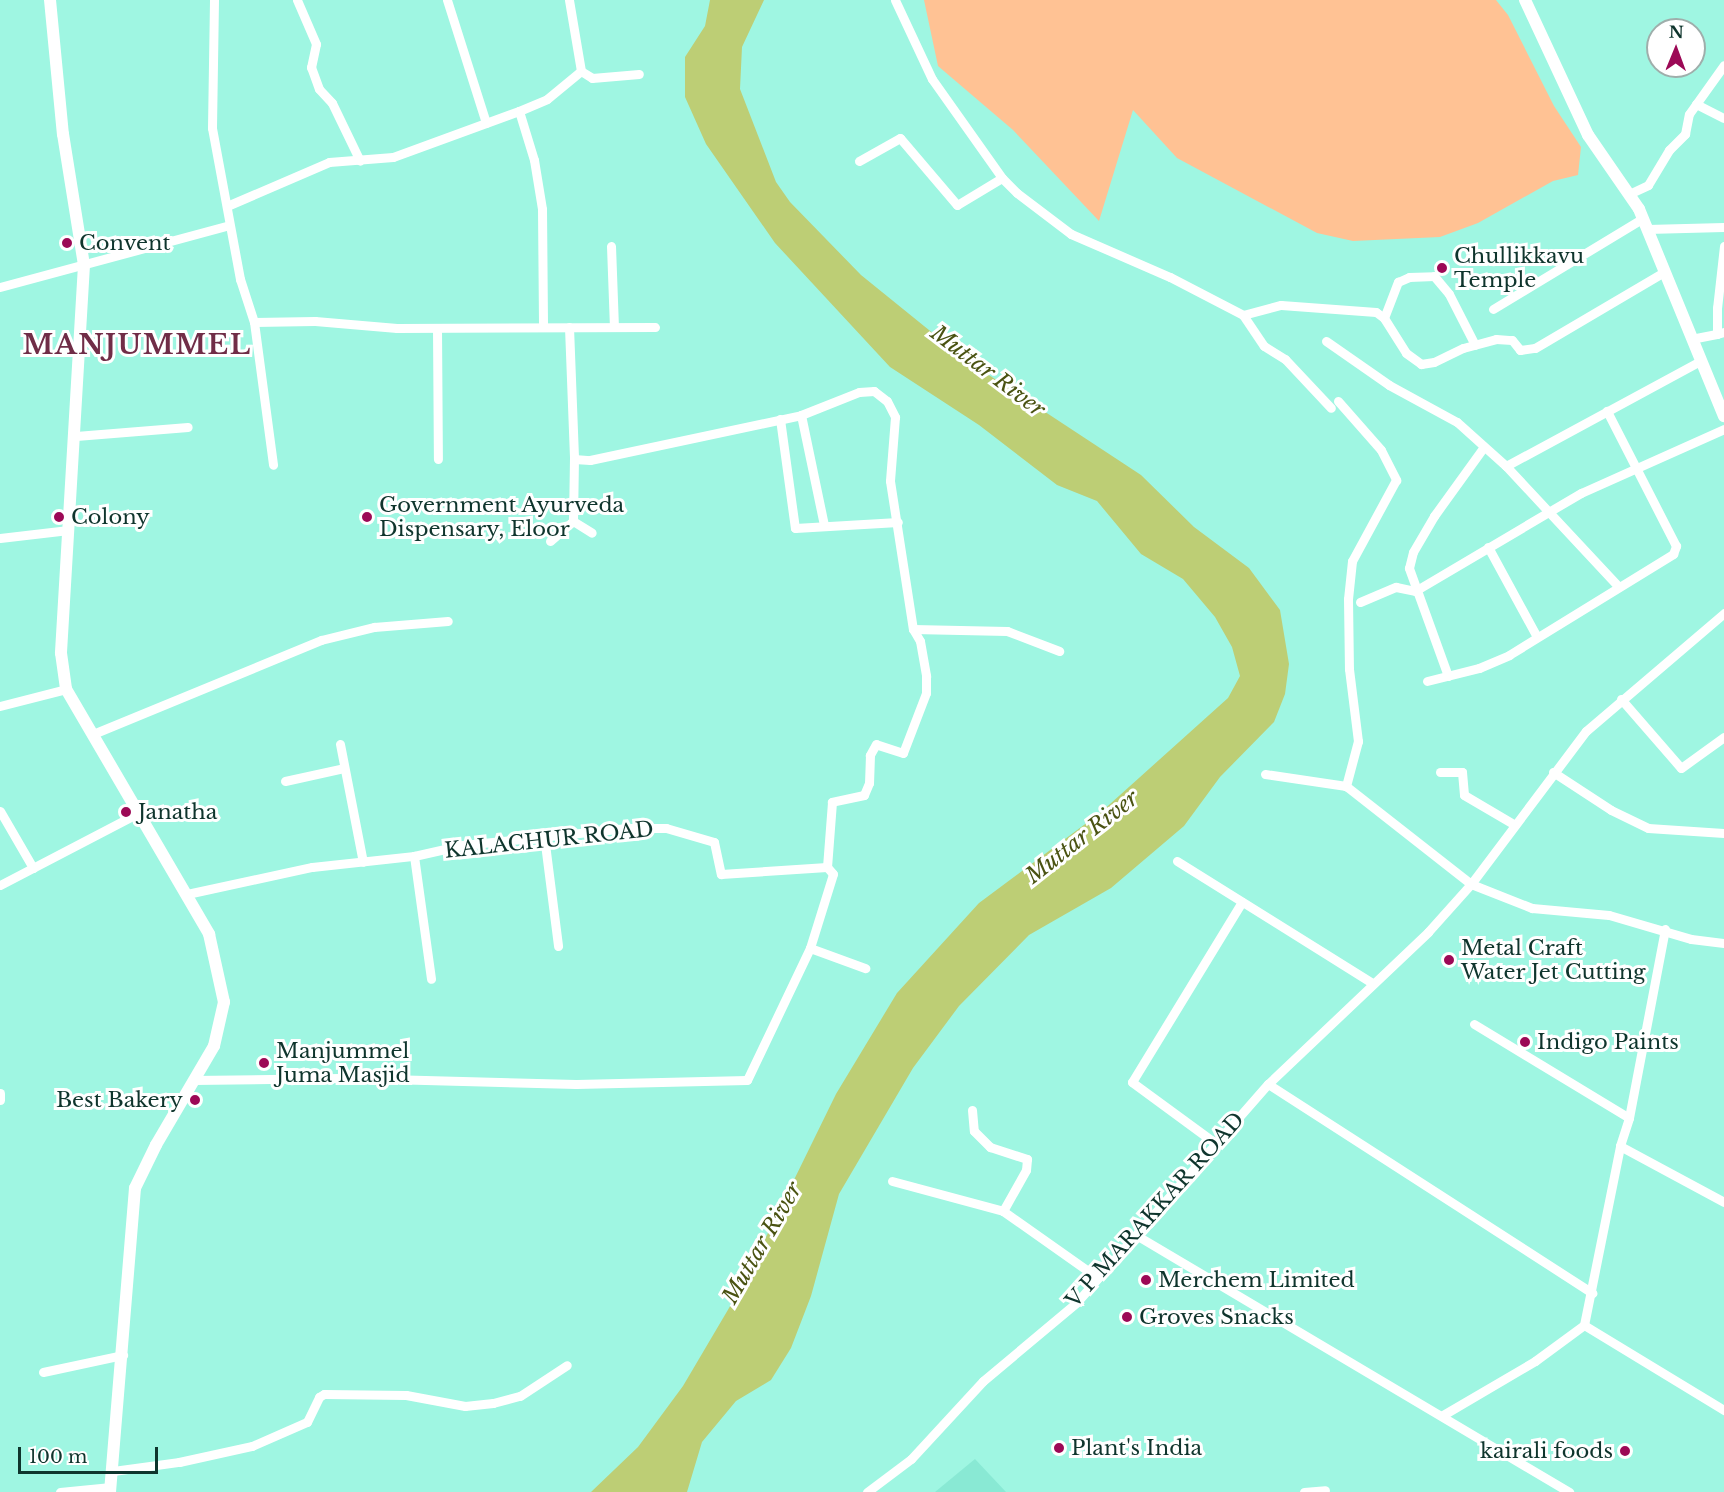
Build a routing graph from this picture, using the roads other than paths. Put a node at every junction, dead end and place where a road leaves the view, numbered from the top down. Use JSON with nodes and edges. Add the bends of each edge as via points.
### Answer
{"nodes":[{"id":1,"x":50,"y":0,"type":"edge"},
{"id":2,"x":214,"y":0,"type":"edge"},
{"id":3,"x":297,"y":0,"type":"edge"},
{"id":4,"x":447,"y":0,"type":"edge"},
{"id":5,"x":569,"y":0,"type":"edge"},
{"id":6,"x":895,"y":0,"type":"edge"},
{"id":7,"x":1525,"y":0,"type":"edge"},
{"id":8,"x":1724,"y":65,"type":"edge"},
{"id":9,"x":581,"y":71,"type":"junction"},
{"id":10,"x":639,"y":74,"type":"dead end"},
{"id":11,"x":1696,"y":104,"type":"junction"},
{"id":12,"x":519,"y":111,"type":"junction"},
{"id":13,"x":1724,"y":118,"type":"edge"},
{"id":14,"x":486,"y":123,"type":"junction"},
{"id":15,"x":360,"y":161,"type":"junction"},
{"id":16,"x":859,"y":161,"type":"dead end"},
{"id":17,"x":1002,"y":178,"type":"junction"},
{"id":18,"x":1629,"y":194,"type":"junction"},
{"id":19,"x":227,"y":206,"type":"junction"},
{"id":20,"x":1645,"y":224,"type":"junction"},
{"id":21,"x":229,"y":225,"type":"junction"},
{"id":22,"x":1724,"y":227,"type":"edge"},
{"id":23,"x":611,"y":246,"type":"dead end"},
{"id":24,"x":1724,"y":246,"type":"edge"},
{"id":25,"x":84,"y":266,"type":"junction"},
{"id":26,"x":1664,"y":272,"type":"junction"},
{"id":27,"x":0,"y":287,"type":"edge"},
{"id":28,"x":1492,"y":309,"type":"dead end"},
{"id":29,"x":1244,"y":315,"type":"junction"},
{"id":30,"x":1384,"y":318,"type":"junction"},
{"id":31,"x":254,"y":322,"type":"junction"},
{"id":32,"x":543,"y":327,"type":"junction"},
{"id":33,"x":569,"y":327,"type":"junction"},
{"id":34,"x":614,"y":327,"type":"junction"},
{"id":35,"x":655,"y":327,"type":"dead end"},
{"id":36,"x":436,"y":328,"type":"junction"},
{"id":37,"x":1720,"y":333,"type":"edge"},
{"id":38,"x":1691,"y":339,"type":"junction"},
{"id":39,"x":1326,"y":341,"type":"dead end"},
{"id":40,"x":1475,"y":345,"type":"junction"},
{"id":41,"x":1700,"y":361,"type":"junction"},
{"id":42,"x":1607,"y":411,"type":"junction"},
{"id":43,"x":801,"y":415,"type":"junction"},
{"id":44,"x":1724,"y":416,"type":"edge"},
{"id":45,"x":780,"y":419,"type":"junction"},
{"id":46,"x":188,"y":427,"type":"dead end"},
{"id":47,"x":1724,"y":429,"type":"edge"},
{"id":48,"x":76,"y":436,"type":"junction"},
{"id":49,"x":1483,"y":448,"type":"junction"},
{"id":50,"x":438,"y":459,"type":"dead end"},
{"id":51,"x":574,"y":459,"type":"junction"},
{"id":52,"x":273,"y":465,"type":"dead end"},
{"id":53,"x":1506,"y":466,"type":"junction"},
{"id":54,"x":1635,"y":467,"type":"junction"},
{"id":55,"x":1548,"y":513,"type":"junction"},
{"id":56,"x":573,"y":521,"type":"junction"},
{"id":57,"x":898,"y":522,"type":"junction"},
{"id":58,"x":825,"y":525,"type":"junction"},
{"id":59,"x":69,"y":530,"type":"junction"},
{"id":60,"x":592,"y":533,"type":"dead end"},
{"id":61,"x":0,"y":536,"type":"edge"},
{"id":62,"x":550,"y":541,"type":"dead end"},
{"id":63,"x":1488,"y":547,"type":"junction"},
{"id":64,"x":1618,"y":586,"type":"junction"},
{"id":65,"x":1415,"y":591,"type":"junction"},
{"id":66,"x":1360,"y":602,"type":"dead end"},
{"id":67,"x":1724,"y":613,"type":"edge"},
{"id":68,"x":448,"y":621,"type":"dead end"},
{"id":69,"x":913,"y":629,"type":"junction"},
{"id":70,"x":1537,"y":637,"type":"junction"},
{"id":71,"x":1059,"y":651,"type":"dead end"},
{"id":72,"x":1448,"y":676,"type":"junction"},
{"id":73,"x":1427,"y":681,"type":"dead end"},
{"id":74,"x":66,"y":689,"type":"junction"},
{"id":75,"x":1621,"y":699,"type":"junction"},
{"id":76,"x":0,"y":706,"type":"edge"},
{"id":77,"x":93,"y":734,"type":"junction"},
{"id":78,"x":1724,"y":736,"type":"edge"},
{"id":79,"x":340,"y":744,"type":"dead end"},
{"id":80,"x":344,"y":768,"type":"junction"},
{"id":81,"x":1440,"y":772,"type":"dead end"},
{"id":82,"x":1553,"y":772,"type":"junction"},
{"id":83,"x":1265,"y":774,"type":"dead end"},
{"id":84,"x":285,"y":781,"type":"dead end"},
{"id":85,"x":1346,"y":786,"type":"junction"},
{"id":86,"x":0,"y":811,"type":"edge"},
{"id":87,"x":140,"y":812,"type":"junction"},
{"id":88,"x":1515,"y":825,"type":"junction"},
{"id":89,"x":1724,"y":833,"type":"edge"},
{"id":90,"x":544,"y":836,"type":"junction"},
{"id":91,"x":414,"y":856,"type":"junction"},
{"id":92,"x":363,"y":861,"type":"junction"},
{"id":93,"x":1177,"y":861,"type":"dead end"},
{"id":94,"x":827,"y":867,"type":"junction"},
{"id":95,"x":33,"y":868,"type":"junction"},
{"id":96,"x":1472,"y":884,"type":"junction"},
{"id":97,"x":0,"y":885,"type":"edge"},
{"id":98,"x":187,"y":894,"type":"junction"},
{"id":99,"x":1242,"y":902,"type":"junction"},
{"id":100,"x":1665,"y":929,"type":"junction"},
{"id":101,"x":1724,"y":943,"type":"edge"},
{"id":102,"x":558,"y":946,"type":"dead end"},
{"id":103,"x":810,"y":948,"type":"junction"},
{"id":104,"x":865,"y":968,"type":"dead end"},
{"id":105,"x":430,"y":979,"type":"dead end"},
{"id":106,"x":1371,"y":982,"type":"junction"},
{"id":107,"x":1474,"y":1024,"type":"dead end"},
{"id":108,"x":193,"y":1080,"type":"junction"},
{"id":109,"x":1268,"y":1084,"type":"junction"},
{"id":110,"x":0,"y":1093,"type":"edge"},
{"id":111,"x":0,"y":1100,"type":"edge"},
{"id":112,"x":972,"y":1110,"type":"dead end"},
{"id":113,"x":1629,"y":1118,"type":"junction"},
{"id":114,"x":1215,"y":1143,"type":"junction"},
{"id":115,"x":1620,"y":1146,"type":"junction"},
{"id":116,"x":892,"y":1180,"type":"dead end"},
{"id":117,"x":1724,"y":1202,"type":"edge"},
{"id":118,"x":1003,"y":1210,"type":"junction"},
{"id":119,"x":1136,"y":1235,"type":"junction"},
{"id":120,"x":1098,"y":1278,"type":"junction"},
{"id":121,"x":1592,"y":1293,"type":"junction"},
{"id":122,"x":1584,"y":1325,"type":"junction"},
{"id":123,"x":123,"y":1355,"type":"junction"},
{"id":124,"x":567,"y":1365,"type":"dead end"},
{"id":125,"x":43,"y":1372,"type":"dead end"},
{"id":126,"x":1724,"y":1410,"type":"edge"},
{"id":127,"x":1443,"y":1415,"type":"junction"},
{"id":128,"x":112,"y":1471,"type":"junction"},
{"id":129,"x":111,"y":1490,"type":"edge"},
{"id":130,"x":1326,"y":1490,"type":"dead end"},
{"id":131,"x":60,"y":1492,"type":"edge"},
{"id":132,"x":867,"y":1492,"type":"edge"},
{"id":133,"x":1304,"y":1492,"type":"edge"},
{"id":134,"x":1569,"y":1492,"type":"edge"}],
"edges":[{"from":1,"to":25,"type":"main road","via":[[63,134]]},
{"from":2,"to":19,"type":"street","via":[[212,128]]},
{"from":3,"to":15,"type":"street","via":[[316,44],[310,67]]},
{"from":4,"to":14,"type":"street"},
{"from":5,"to":9,"type":"street"},
{"from":6,"to":17,"type":"street","via":[[932,79]]},
{"from":7,"to":18,"type":"main road","via":[[1588,135]]},
{"from":8,"to":11,"type":"street"},
{"from":9,"to":10,"type":"street","via":[[592,78]]},
{"from":9,"to":12,"type":"street","via":[[547,99]]},
{"from":11,"to":13,"type":"street"},
{"from":11,"to":18,"type":"street","via":[[1685,134],[1669,150],[1648,185]]},
{"from":12,"to":14,"type":"street"},
{"from":12,"to":32,"type":"street","via":[[534,160],[542,209]]},
{"from":14,"to":15,"type":"street","via":[[393,157]]},
{"from":15,"to":19,"type":"street","via":[[329,162]]},
{"from":16,"to":17,"type":"street","via":[[900,138],[957,205]]},
{"from":17,"to":29,"type":"street","via":[[1071,234],[1170,277]]},
{"from":18,"to":20,"type":"main road"},
{"from":19,"to":21,"type":"street"},
{"from":20,"to":22,"type":"street"},
{"from":20,"to":26,"type":"main road"},
{"from":20,"to":28,"type":"street"},
{"from":21,"to":25,"type":"street"},
{"from":21,"to":31,"type":"street"},
{"from":23,"to":34,"type":"street"},
{"from":24,"to":37,"type":"street"},
{"from":25,"to":27,"type":"street"},
{"from":25,"to":48,"type":"main road"},
{"from":26,"to":38,"type":"main road"},
{"from":26,"to":40,"type":"street","via":[[1534,348],[1520,350],[1512,340]]},
{"from":29,"to":30,"type":"street","via":[[1281,304],[1376,312]]},
{"from":29,"to":85,"type":"street","via":[[1264,346],[1285,359],[1380,450],[1396,480],[1352,561],[1349,669],[1358,741]]},
{"from":30,"to":40,"type":"street","via":[[1406,354],[1421,364]]},
{"from":30,"to":40,"type":"street","via":[[1398,282],[1423,274],[1434,276],[1449,294]]},
{"from":31,"to":36,"type":"street","via":[[315,321]]},
{"from":31,"to":52,"type":"street"},
{"from":32,"to":33,"type":"street"},
{"from":32,"to":36,"type":"street"},
{"from":33,"to":34,"type":"street"},
{"from":33,"to":51,"type":"street"},
{"from":34,"to":35,"type":"street"},
{"from":36,"to":50,"type":"street"},
{"from":37,"to":38,"type":"street"},
{"from":38,"to":41,"type":"main road"},
{"from":39,"to":49,"type":"street","via":[[1389,385],[1447,414]]},
{"from":41,"to":42,"type":"street"},
{"from":41,"to":44,"type":"main road"},
{"from":42,"to":53,"type":"street"},
{"from":42,"to":54,"type":"street"},
{"from":43,"to":45,"type":"street"},
{"from":43,"to":57,"type":"street","via":[[859,392],[874,391],[887,401],[895,417],[890,481]]},
{"from":43,"to":58,"type":"street"},
{"from":45,"to":51,"type":"street","via":[[590,460]]},
{"from":45,"to":58,"type":"street","via":[[795,528]]},
{"from":46,"to":48,"type":"street"},
{"from":47,"to":54,"type":"street"},
{"from":48,"to":59,"type":"main road"},
{"from":49,"to":53,"type":"street"},
{"from":49,"to":65,"type":"street","via":[[1413,552],[1409,568]]},
{"from":51,"to":56,"type":"street"},
{"from":53,"to":55,"type":"street"},
{"from":54,"to":55,"type":"street"},
{"from":54,"to":64,"type":"street","via":[[1676,546],[1673,554]]},
{"from":55,"to":63,"type":"street"},
{"from":55,"to":64,"type":"street"},
{"from":56,"to":60,"type":"street"},
{"from":56,"to":62,"type":"street"},
{"from":57,"to":58,"type":"street"},
{"from":57,"to":69,"type":"street"},
{"from":59,"to":61,"type":"street"},
{"from":59,"to":74,"type":"main road","via":[[61,653]]},
{"from":63,"to":65,"type":"street"},
{"from":63,"to":70,"type":"street"},
{"from":64,"to":70,"type":"street"},
{"from":65,"to":66,"type":"street","via":[[1396,587]]},
{"from":65,"to":72,"type":"street"},
{"from":67,"to":75,"type":"street","name":"V P MARAKKAR ROAD","via":[[1690,646]]},
{"from":68,"to":77,"type":"street","via":[[375,627],[321,640]]},
{"from":69,"to":71,"type":"street","via":[[1006,631]]},
{"from":69,"to":94,"type":"street","via":[[920,641],[926,676],[926,693],[915,728],[903,753],[876,744],[870,755],[869,783],[864,795],[832,802]]},
{"from":70,"to":72,"type":"street","via":[[1509,656]]},
{"from":72,"to":73,"type":"street"},
{"from":74,"to":76,"type":"street"},
{"from":74,"to":77,"type":"main road"},
{"from":75,"to":78,"type":"street","via":[[1681,768]]},
{"from":75,"to":82,"type":"street","name":"V P MARAKKAR ROAD","via":[[1586,731]]},
{"from":77,"to":87,"type":"main road"},
{"from":79,"to":80,"type":"street"},
{"from":80,"to":84,"type":"street"},
{"from":80,"to":92,"type":"street"},
{"from":81,"to":88,"type":"street","via":[[1462,772],[1464,795]]},
{"from":82,"to":88,"type":"street","name":"V P MARAKKAR ROAD"},
{"from":82,"to":89,"type":"street","via":[[1611,810],[1648,828]]},
{"from":83,"to":85,"type":"street"},
{"from":85,"to":96,"type":"street"},
{"from":86,"to":95,"type":"street"},
{"from":87,"to":95,"type":"street"},
{"from":87,"to":98,"type":"main road"},
{"from":88,"to":96,"type":"street","name":"V P MARAKKAR ROAD"},
{"from":90,"to":91,"type":"street","name":"KALACHUR ROAD","via":[[463,845]]},
{"from":90,"to":94,"type":"street","name":"KALACHUR ROAD","via":[[666,828],[714,842],[721,874]]},
{"from":90,"to":102,"type":"street"},
{"from":91,"to":92,"type":"street","name":"KALACHUR ROAD"},
{"from":91,"to":105,"type":"street"},
{"from":92,"to":98,"type":"street","name":"KALACHUR ROAD","via":[[312,867]]},
{"from":93,"to":99,"type":"street"},
{"from":94,"to":103,"type":"street","via":[[833,874]]},
{"from":95,"to":97,"type":"street"},
{"from":96,"to":100,"type":"street","via":[[1532,908],[1609,915]]},
{"from":96,"to":106,"type":"street","name":"V P MARAKKAR ROAD","via":[[1428,932]]},
{"from":98,"to":108,"type":"main road","via":[[209,934],[224,1002],[213,1046]]},
{"from":99,"to":106,"type":"street"},
{"from":99,"to":114,"type":"street","via":[[1132,1082]]},
{"from":100,"to":101,"type":"street","via":[[1691,939]]},
{"from":100,"to":113,"type":"street"},
{"from":103,"to":104,"type":"street"},
{"from":103,"to":108,"type":"street","via":[[747,1080],[489,1084],[340,1078]]},
{"from":106,"to":109,"type":"street","name":"V P MARAKKAR ROAD"},
{"from":107,"to":113,"type":"street"},
{"from":108,"to":123,"type":"main road","via":[[135,1188]]},
{"from":109,"to":114,"type":"street","name":"V P MARAKKAR ROAD"},
{"from":109,"to":121,"type":"street"},
{"from":110,"to":111,"type":"street"},
{"from":112,"to":118,"type":"street","via":[[975,1131],[990,1147],[1027,1159],[1026,1170]]},
{"from":113,"to":115,"type":"street"},
{"from":114,"to":119,"type":"street","name":"V P MARAKKAR ROAD"},
{"from":115,"to":117,"type":"street"},
{"from":115,"to":121,"type":"street"},
{"from":116,"to":118,"type":"street"},
{"from":118,"to":120,"type":"street"},
{"from":119,"to":120,"type":"street","name":"V P MARAKKAR ROAD"},
{"from":119,"to":127,"type":"street"},
{"from":120,"to":132,"type":"street","name":"V P MARAKKAR ROAD","via":[[1077,1302],[983,1381],[911,1459]]},
{"from":121,"to":122,"type":"street"},
{"from":122,"to":126,"type":"street"},
{"from":122,"to":127,"type":"street","via":[[1536,1361]]},
{"from":123,"to":125,"type":"street"},
{"from":123,"to":128,"type":"main road"},
{"from":124,"to":128,"type":"street","via":[[520,1396],[493,1403],[465,1406],[406,1395],[324,1394],[308,1422],[252,1446]]},
{"from":127,"to":134,"type":"street"},
{"from":128,"to":129,"type":"main road"},
{"from":129,"to":131,"type":"street"},
{"from":130,"to":133,"type":"street"}]}
